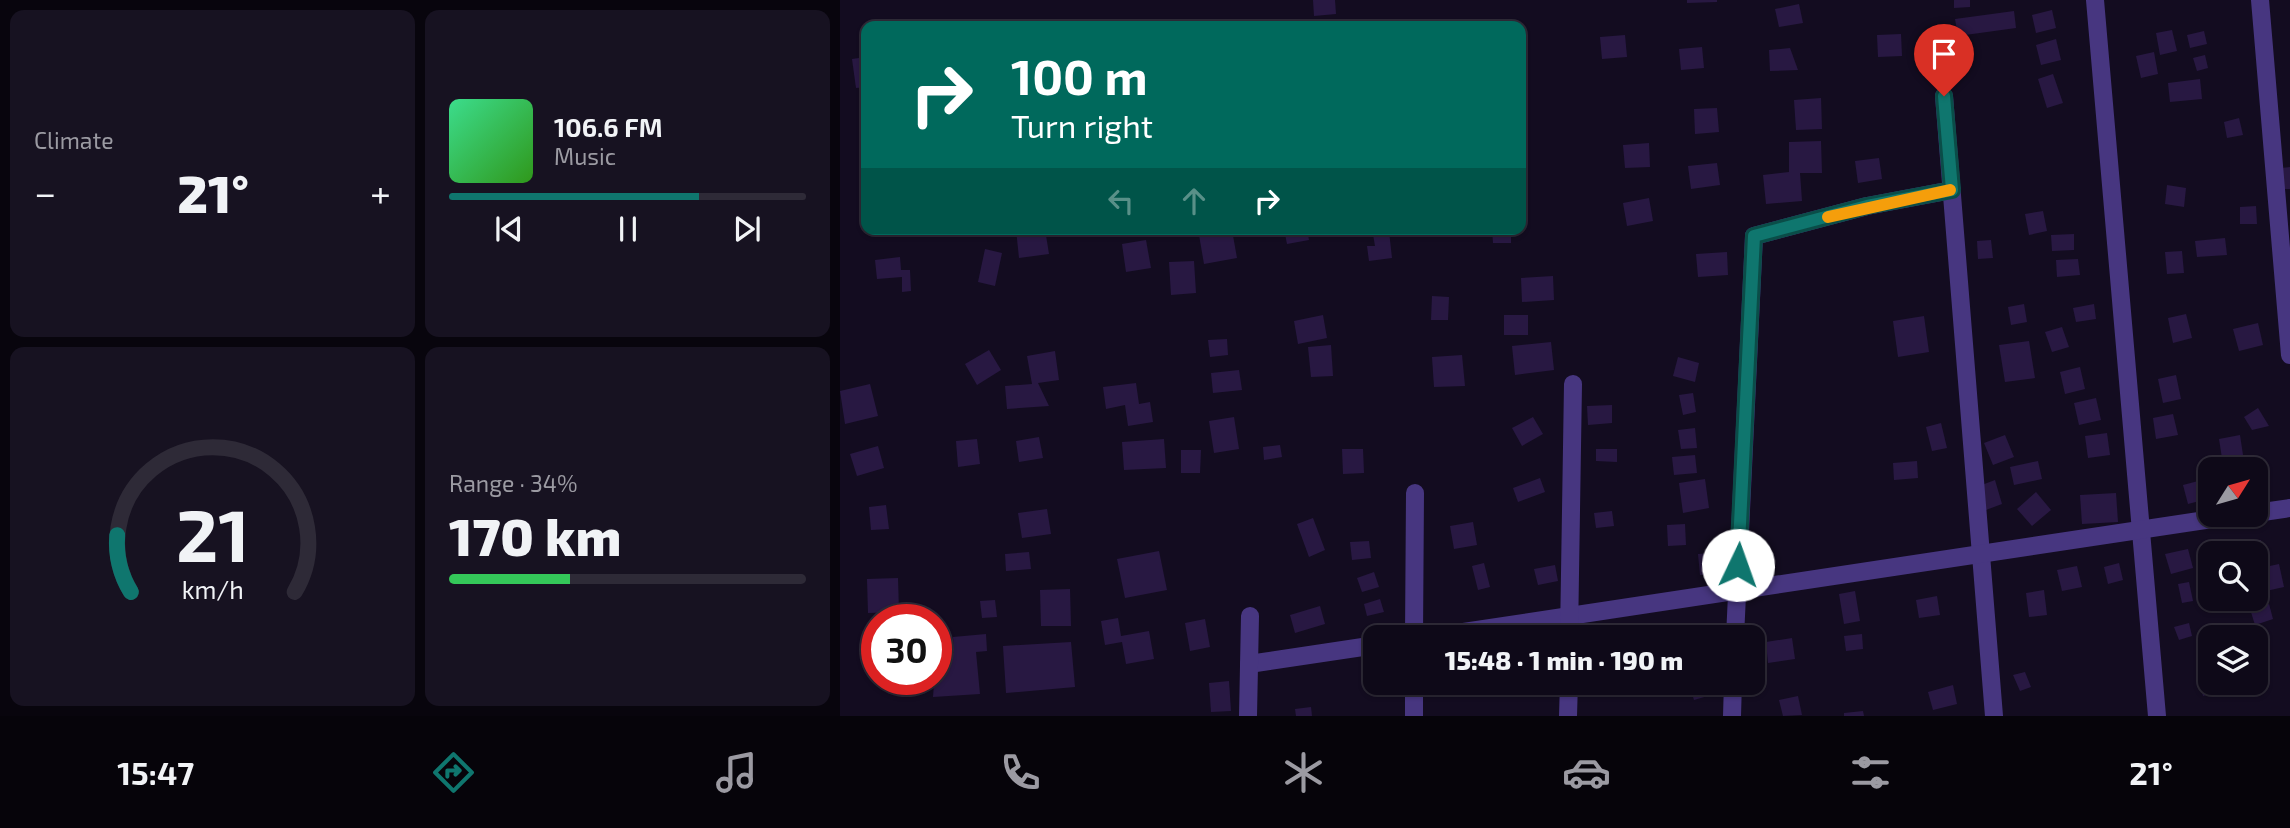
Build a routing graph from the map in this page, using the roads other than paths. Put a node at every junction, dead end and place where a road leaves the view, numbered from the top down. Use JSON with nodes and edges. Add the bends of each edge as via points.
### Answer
{"nodes":[{"id":1,"x":2095,"y":0,"type":"edge"},
{"id":2,"x":2260,"y":0,"type":"edge"},
{"id":3,"x":1944,"y":96,"type":"dead end"},
{"id":4,"x":1952,"y":190,"type":"junction"},
{"id":5,"x":2290,"y":355,"type":"edge"},
{"id":6,"x":1573,"y":384,"type":"dead end"},
{"id":7,"x":1415,"y":493,"type":"dead end"},
{"id":8,"x":2290,"y":508,"type":"edge"},
{"id":9,"x":2268,"y":511,"type":"edge"},
{"id":10,"x":2198,"y":521,"type":"edge"},
{"id":11,"x":2141,"y":530,"type":"junction"},
{"id":12,"x":1981,"y":555,"type":"junction"},
{"id":13,"x":1737,"y":592,"type":"junction"},
{"id":14,"x":1250,"y":616,"type":"dead end"},
{"id":15,"x":1569,"y":616,"type":"junction"},
{"id":16,"x":1414,"y":625,"type":"edge"},
{"id":17,"x":1509,"y":625,"type":"edge"},
{"id":18,"x":1569,"y":625,"type":"edge"},
{"id":19,"x":1736,"y":625,"type":"edge"},
{"id":20,"x":1363,"y":647,"type":"edge"},
{"id":21,"x":1249,"y":664,"type":"junction"},
{"id":22,"x":1414,"y":695,"type":"edge"},
{"id":23,"x":1569,"y":695,"type":"edge"},
{"id":24,"x":1733,"y":695,"type":"edge"},
{"id":25,"x":1248,"y":716,"type":"edge"},
{"id":26,"x":1414,"y":716,"type":"edge"},
{"id":27,"x":1568,"y":716,"type":"edge"},
{"id":28,"x":1732,"y":716,"type":"edge"},
{"id":29,"x":1994,"y":716,"type":"edge"},
{"id":30,"x":2157,"y":716,"type":"edge"}],
"edges":[{"from":1,"to":11,"type":"street"},
{"from":2,"to":5,"type":"street"},
{"from":3,"to":4,"type":"street"},
{"from":4,"to":12,"type":"street"},
{"from":4,"to":13,"type":"street","via":[[1867,206],[1754,236]]},
{"from":6,"to":15,"type":"street"},
{"from":7,"to":16,"type":"street"},
{"from":8,"to":9,"type":"street"},
{"from":10,"to":11,"type":"street"},
{"from":11,"to":12,"type":"street"},
{"from":11,"to":30,"type":"street"},
{"from":12,"to":13,"type":"street"},
{"from":12,"to":29,"type":"street"},
{"from":13,"to":15,"type":"street"},
{"from":13,"to":19,"type":"street"},
{"from":14,"to":21,"type":"street"},
{"from":15,"to":17,"type":"street"},
{"from":15,"to":18,"type":"street"},
{"from":20,"to":21,"type":"street"},
{"from":21,"to":25,"type":"street"},
{"from":22,"to":26,"type":"street"},
{"from":23,"to":27,"type":"street"},
{"from":24,"to":28,"type":"street"}]}
